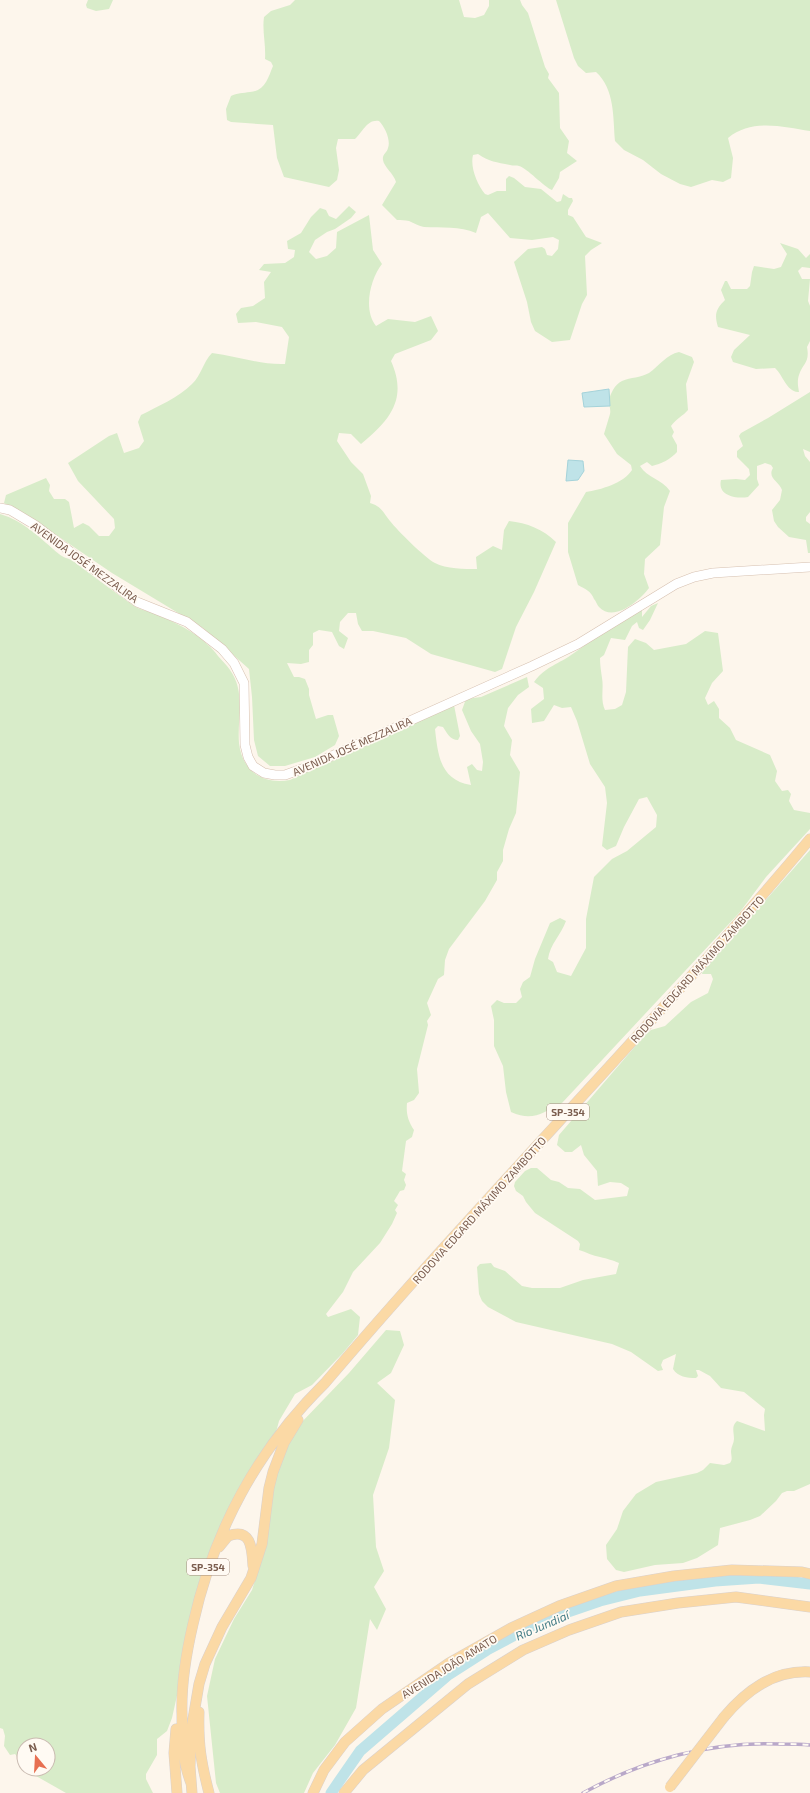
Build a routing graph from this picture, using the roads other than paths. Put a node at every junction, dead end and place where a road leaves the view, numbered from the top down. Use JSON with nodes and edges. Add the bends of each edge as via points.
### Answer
{"nodes":[{"id":1,"x":0,"y":508,"type":"edge"},
{"id":2,"x":810,"y":567,"type":"edge"},
{"id":3,"x":810,"y":839,"type":"edge"},
{"id":4,"x":325,"y":1383,"type":"junction"},
{"id":5,"x":210,"y":1560,"type":"junction"},
{"id":6,"x":253,"y":1570,"type":"junction"},
{"id":7,"x":810,"y":1574,"type":"edge"},
{"id":8,"x":810,"y":1607,"type":"edge"},
{"id":9,"x":214,"y":1646,"type":"junction"},
{"id":10,"x":810,"y":1672,"type":"edge"},
{"id":11,"x":181,"y":1697,"type":"junction"},
{"id":12,"x":191,"y":1788,"type":"edge"},
{"id":13,"x":668,"y":1790,"type":"edge"},
{"id":14,"x":177,"y":1793,"type":"edge"},
{"id":15,"x":209,"y":1793,"type":"edge"},
{"id":16,"x":313,"y":1793,"type":"edge"},
{"id":17,"x":344,"y":1793,"type":"edge"}],
"edges":[{"from":1,"to":2,"type":"main road","name":"AVENIDA JOSÉ MEZZALIRA","via":[[10,510],[35,525],[138,602],[187,622],[222,649],[234,663],[244,684],[245,745],[248,757],[254,766],[264,773],[275,775],[285,775],[307,766],[532,666],[578,644],[676,584],[694,577],[713,573]]},
{"from":3,"to":4,"type":"main road","name":"RODOVIA EDGARD MÁXIMO ZAMBOTTO","number":"SP-354","via":[[740,922],[476,1212]]},
{"from":4,"to":5,"type":"main road","name":"RODOVIA EDGARD MÁXIMO ZAMBOTTO","number":"SP-354","via":[[287,1424],[258,1463],[230,1514]]},
{"from":4,"to":6,"type":"main road","name":"RODOVIA EDGARD MÁXIMO ZAMBOTTO","number":"SP-354","via":[[292,1428],[279,1455],[269,1488],[262,1544]]},
{"from":5,"to":6,"type":"main road","via":[[228,1536],[239,1534],[250,1543]]},
{"from":5,"to":11,"type":"main road","name":"RODOVIA EDGARD MÁXIMO ZAMBOTTO","number":"SP-354","via":[[187,1650]]},
{"from":6,"to":9,"type":"main road","name":"RODOVIA EDGARD MÁXIMO ZAMBOTTO","number":"SP-354","via":[[242,1596],[222,1627]]},
{"from":7,"to":16,"type":"main road","name":"AVENIDA JOÃO AMATO","via":[[732,1570],[674,1576],[616,1586],[559,1606],[511,1628],[449,1663],[382,1709],[345,1742],[324,1770]]},
{"from":8,"to":17,"type":"main road","via":[[736,1597],[621,1612],[569,1630],[523,1650],[468,1684],[363,1770]]},
{"from":9,"to":12,"type":"main road","name":"RODOVIA EDGARD MÁXIMO ZAMBOTTO","number":"SP-354","via":[[205,1664],[195,1702],[191,1731]]},
{"from":9,"to":15,"type":"main road","via":[[206,1667],[199,1708],[198,1742]]},
{"from":10,"to":13,"type":"main road","bridge":true,"via":[[780,1676],[765,1681],[746,1693],[724,1717]]},
{"from":11,"to":12,"type":"main road","name":"RODOVIA EDGARD MÁXIMO ZAMBOTTO","number":"SP-354","via":[[183,1754]]},
{"from":11,"to":14,"type":"main road","via":[[174,1753]]}]}
